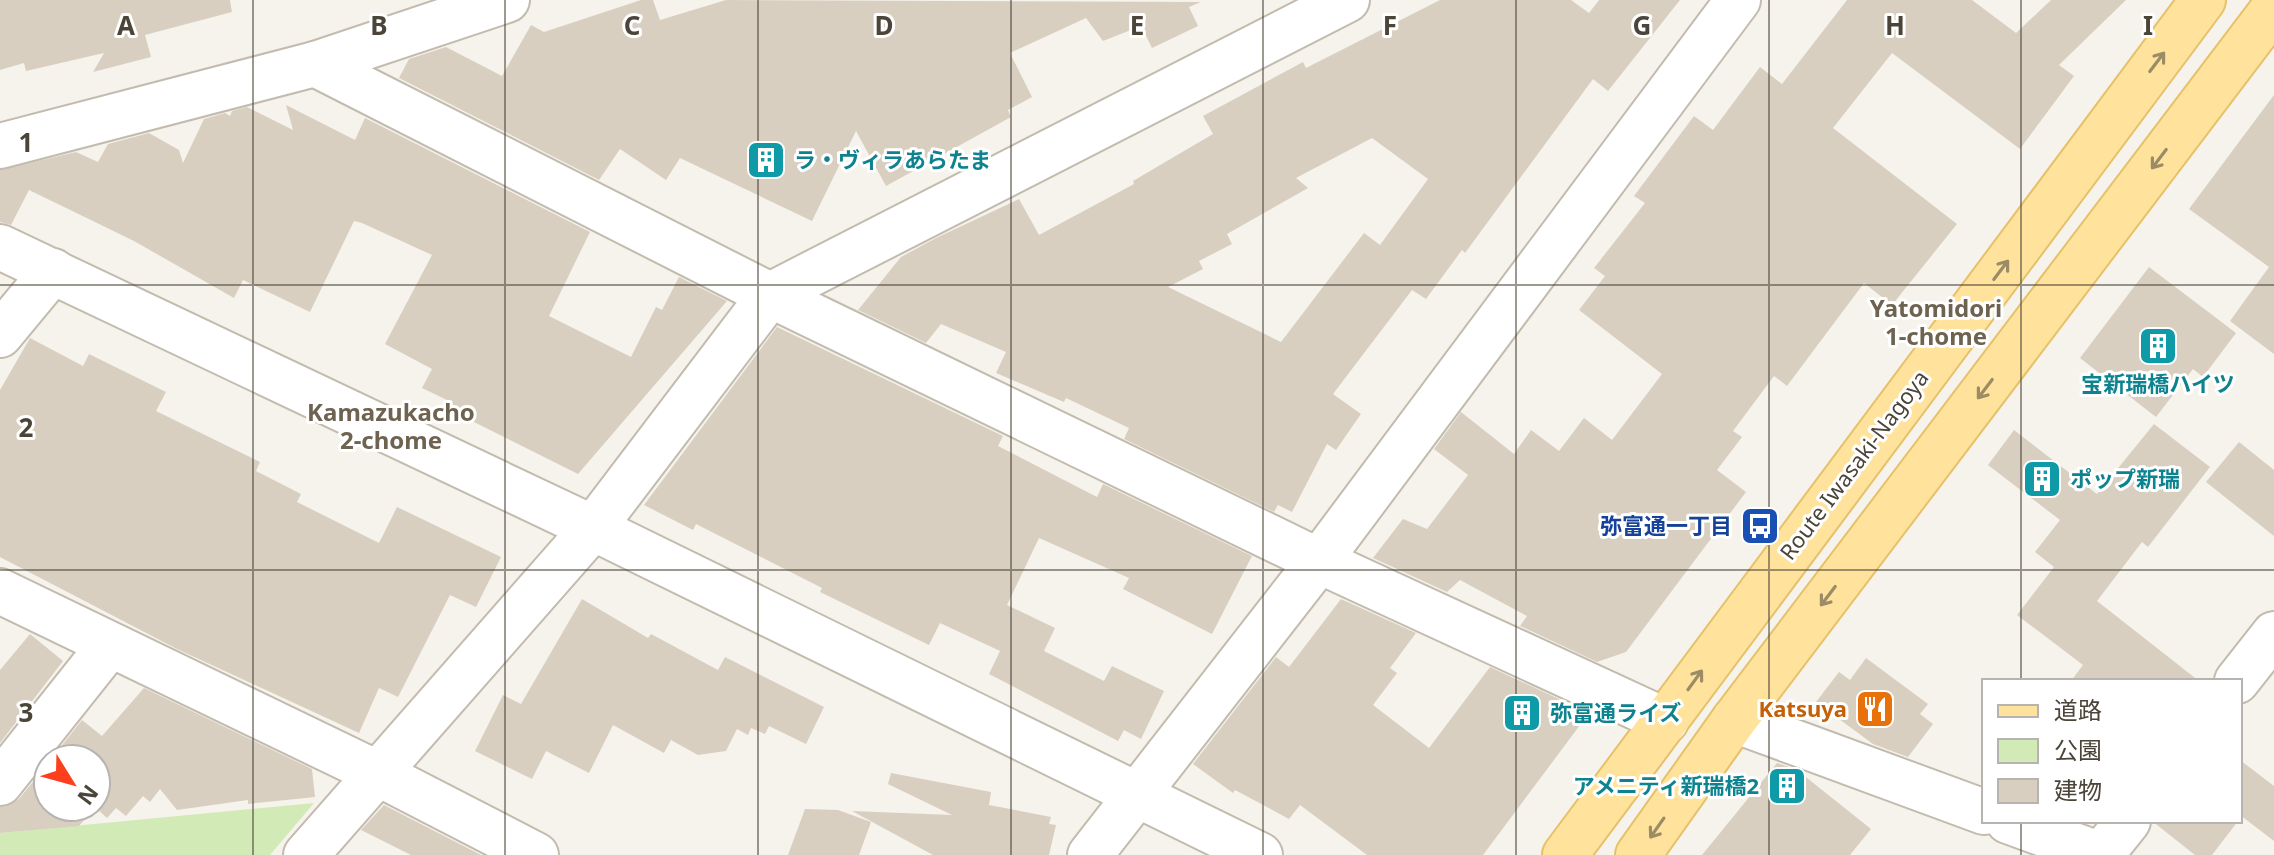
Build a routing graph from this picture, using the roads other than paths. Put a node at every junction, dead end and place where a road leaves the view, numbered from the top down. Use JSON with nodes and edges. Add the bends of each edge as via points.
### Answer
{"nodes":[{"id":1,"x":507,"y":0,"type":"edge"},
{"id":2,"x":1347,"y":0,"type":"edge"},
{"id":3,"x":2203,"y":0,"type":"edge"},
{"id":4,"x":1731,"y":2,"type":"edge"},
{"id":5,"x":2274,"y":8,"type":"edge"},
{"id":6,"x":315,"y":64,"type":"junction"},
{"id":7,"x":0,"y":146,"type":"edge"},
{"id":8,"x":0,"y":247,"type":"edge"},
{"id":9,"x":53,"y":271,"type":"junction"},
{"id":10,"x":770,"y":295,"type":"junction"},
{"id":11,"x":0,"y":335,"type":"edge"},
{"id":12,"x":593,"y":528,"type":"junction"},
{"id":13,"x":1319,"y":561,"type":"junction"},
{"id":14,"x":0,"y":591,"type":"edge"},
{"id":15,"x":2274,"y":634,"type":"edge"},
{"id":16,"x":109,"y":646,"type":"junction"},
{"id":17,"x":2239,"y":679,"type":"edge"},
{"id":18,"x":1734,"y":720,"type":"junction"},
{"id":19,"x":1666,"y":721,"type":"junction"},
{"id":20,"x":375,"y":772,"type":"junction"},
{"id":21,"x":0,"y":783,"type":"edge"},
{"id":22,"x":1136,"y":794,"type":"junction"},
{"id":23,"x":1982,"y":811,"type":"edge"},
{"id":24,"x":2013,"y":823,"type":"edge"},
{"id":25,"x":2126,"y":823,"type":"edge"},
{"id":26,"x":306,"y":855,"type":"edge"},
{"id":27,"x":536,"y":855,"type":"edge"},
{"id":28,"x":1090,"y":855,"type":"edge"},
{"id":29,"x":1260,"y":855,"type":"edge"},
{"id":30,"x":1565,"y":855,"type":"edge"},
{"id":31,"x":1638,"y":855,"type":"edge"},
{"id":32,"x":2101,"y":855,"type":"edge"}],
"edges":[{"from":1,"to":6,"type":"street"},
{"from":2,"to":10,"type":"street"},
{"from":19,"to":3,"type":"main road","name":"Route Iwasaki-Nagoya","one_way":true},
{"from":4,"to":13,"type":"street"},
{"from":5,"to":18,"type":"main road","one_way":true},
{"from":6,"to":7,"type":"street"},
{"from":6,"to":10,"type":"street"},
{"from":8,"to":9,"type":"street"},
{"from":9,"to":11,"type":"street"},
{"from":9,"to":12,"type":"street"},
{"from":10,"to":12,"type":"street"},
{"from":10,"to":13,"type":"street"},
{"from":12,"to":20,"type":"street"},
{"from":12,"to":22,"type":"street"},
{"from":13,"to":19,"type":"street"},
{"from":13,"to":22,"type":"street"},
{"from":14,"to":16,"type":"street"},
{"from":15,"to":17,"type":"street"},
{"from":16,"to":20,"type":"street"},
{"from":16,"to":21,"type":"street"},
{"from":18,"to":23,"type":"street"},
{"from":18,"to":31,"type":"main road","one_way":true},
{"from":19,"to":30,"type":"main road","name":"Route Iwasaki-Nagoya"},
{"from":20,"to":26,"type":"street"},
{"from":20,"to":27,"type":"street"},
{"from":22,"to":28,"type":"street"},
{"from":22,"to":29,"type":"street"},
{"from":24,"to":32,"type":"street"},
{"from":25,"to":32,"type":"street"}]}
